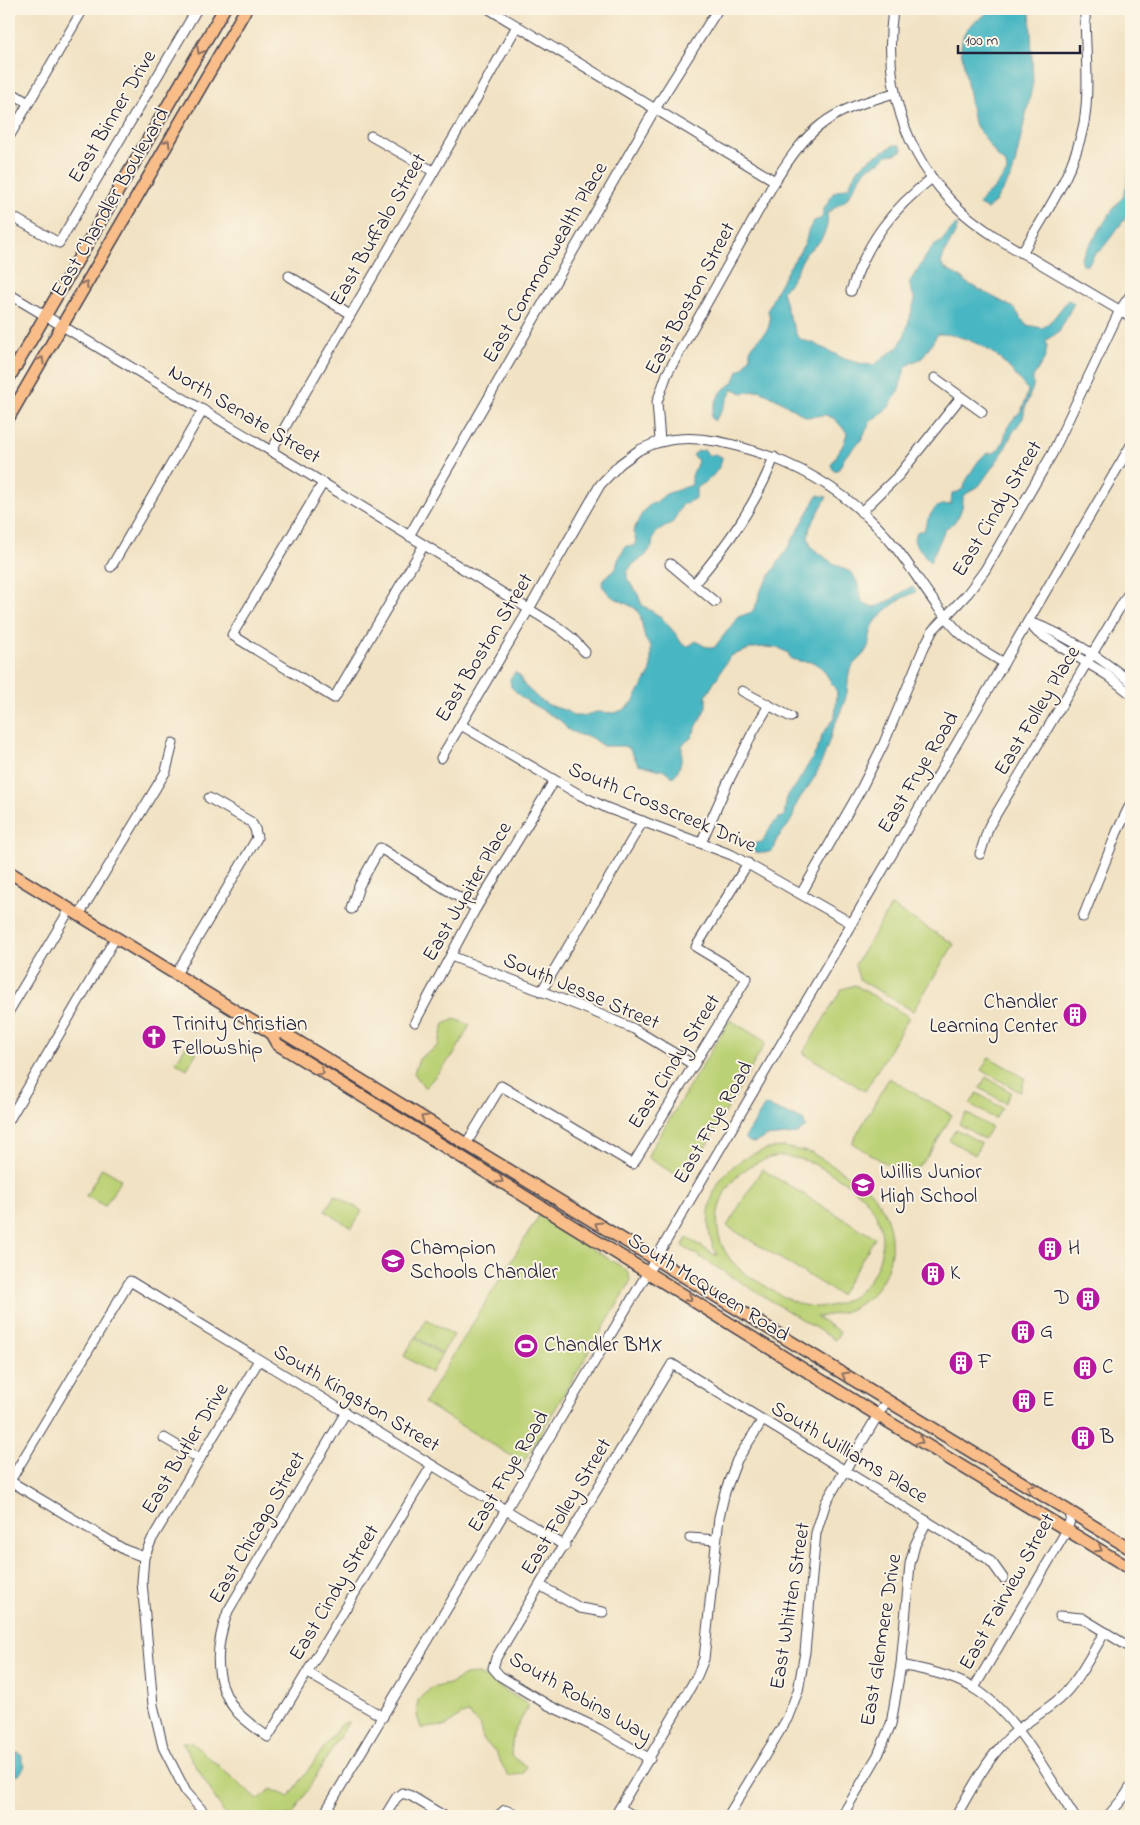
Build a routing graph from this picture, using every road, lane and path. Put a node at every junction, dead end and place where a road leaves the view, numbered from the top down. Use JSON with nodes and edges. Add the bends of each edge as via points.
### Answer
{"nodes":[{"id":1,"x":82,"y":9,"type":"edge"},
{"id":2,"x":197,"y":9,"type":"edge"},
{"id":3,"x":224,"y":9,"type":"edge"},
{"id":4,"x":246,"y":9,"type":"edge"},
{"id":5,"x":489,"y":9,"type":"edge"},
{"id":6,"x":718,"y":9,"type":"edge"},
{"id":7,"x":893,"y":9,"type":"edge"},
{"id":8,"x":1085,"y":9,"type":"edge"},
{"id":9,"x":517,"y":26,"type":"junction"},
{"id":10,"x":9,"y":91,"type":"edge"},
{"id":11,"x":894,"y":93,"type":"junction"},
{"id":12,"x":28,"y":103,"type":"junction"},
{"id":13,"x":655,"y":109,"type":"junction"},
{"id":14,"x":371,"y":136,"type":"dead end"},
{"id":15,"x":9,"y":137,"type":"edge"},
{"id":16,"x":433,"y":171,"type":"junction"},
{"id":17,"x":932,"y":178,"type":"junction"},
{"id":18,"x":775,"y":181,"type":"junction"},
{"id":19,"x":9,"y":215,"type":"edge"},
{"id":20,"x":1022,"y":253,"type":"junction"},
{"id":21,"x":289,"y":276,"type":"dead end"},
{"id":22,"x":851,"y":291,"type":"dead end"},
{"id":23,"x":9,"y":294,"type":"edge"},
{"id":24,"x":1131,"y":294,"type":"edge"},
{"id":25,"x":1120,"y":310,"type":"junction"},
{"id":26,"x":350,"y":314,"type":"junction"},
{"id":27,"x":44,"y":316,"type":"junction"},
{"id":28,"x":1131,"y":317,"type":"edge"},
{"id":29,"x":60,"y":326,"type":"junction"},
{"id":30,"x":9,"y":378,"type":"edge"},
{"id":31,"x":935,"y":378,"type":"dead end"},
{"id":32,"x":961,"y":397,"type":"junction"},
{"id":33,"x":203,"y":410,"type":"junction"},
{"id":34,"x":982,"y":412,"type":"dead end"},
{"id":35,"x":9,"y":417,"type":"edge"},
{"id":36,"x":657,"y":442,"type":"junction"},
{"id":37,"x":1131,"y":445,"type":"edge"},
{"id":38,"x":270,"y":451,"type":"junction"},
{"id":39,"x":774,"y":457,"type":"junction"},
{"id":40,"x":323,"y":483,"type":"junction"},
{"id":41,"x":862,"y":512,"type":"junction"},
{"id":42,"x":409,"y":536,"type":"junction"},
{"id":43,"x":424,"y":545,"type":"junction"},
{"id":44,"x":670,"y":564,"type":"dead end"},
{"id":45,"x":112,"y":567,"type":"dead end"},
{"id":46,"x":694,"y":584,"type":"junction"},
{"id":47,"x":1131,"y":589,"type":"edge"},
{"id":48,"x":714,"y":602,"type":"dead end"},
{"id":49,"x":529,"y":610,"type":"junction"},
{"id":50,"x":945,"y":615,"type":"junction"},
{"id":51,"x":1028,"y":622,"type":"junction"},
{"id":52,"x":585,"y":652,"type":"dead end"},
{"id":53,"x":1090,"y":658,"type":"junction"},
{"id":54,"x":1004,"y":663,"type":"junction"},
{"id":55,"x":1131,"y":682,"type":"edge"},
{"id":56,"x":742,"y":691,"type":"dead end"},
{"id":57,"x":1131,"y":694,"type":"edge"},
{"id":58,"x":769,"y":705,"type":"junction"},
{"id":59,"x":791,"y":717,"type":"dead end"},
{"id":60,"x":461,"y":725,"type":"junction"},
{"id":61,"x":173,"y":743,"type":"dead end"},
{"id":62,"x":441,"y":758,"type":"dead end"},
{"id":63,"x":554,"y":780,"type":"junction"},
{"id":64,"x":208,"y":798,"type":"dead end"},
{"id":65,"x":1131,"y":804,"type":"edge"},
{"id":66,"x":643,"y":821,"type":"junction"},
{"id":67,"x":701,"y":843,"type":"junction"},
{"id":68,"x":980,"y":854,"type":"dead end"},
{"id":69,"x":748,"y":863,"type":"junction"},
{"id":70,"x":9,"y":872,"type":"edge"},
{"id":71,"x":801,"y":894,"type":"junction"},
{"id":72,"x":476,"y":908,"type":"junction"},
{"id":73,"x":352,"y":909,"type":"dead end"},
{"id":74,"x":74,"y":912,"type":"junction"},
{"id":75,"x":1083,"y":917,"type":"dead end"},
{"id":76,"x":850,"y":923,"type":"junction"},
{"id":77,"x":116,"y":937,"type":"junction"},
{"id":78,"x":451,"y":956,"type":"junction"},
{"id":79,"x":176,"y":974,"type":"junction"},
{"id":80,"x":541,"y":992,"type":"junction"},
{"id":81,"x":9,"y":1011,"type":"edge"},
{"id":82,"x":415,"y":1022,"type":"dead end"},
{"id":83,"x":270,"y":1032,"type":"junction"},
{"id":84,"x":694,"y":1065,"type":"junction"},
{"id":85,"x":9,"y":1120,"type":"edge"},
{"id":86,"x":466,"y":1144,"type":"junction"},
{"id":87,"x":458,"y":1155,"type":"junction"},
{"id":88,"x":654,"y":1259,"type":"junction"},
{"id":89,"x":648,"y":1272,"type":"junction"},
{"id":90,"x":259,"y":1360,"type":"junction"},
{"id":91,"x":672,"y":1364,"type":"joint"},
{"id":92,"x":887,"y":1400,"type":"junction"},
{"id":93,"x":346,"y":1412,"type":"junction"},
{"id":94,"x":878,"y":1416,"type":"junction"},
{"id":95,"x":762,"y":1421,"type":"junction"},
{"id":96,"x":164,"y":1438,"type":"dead end"},
{"id":97,"x":200,"y":1460,"type":"junction"},
{"id":98,"x":432,"y":1465,"type":"junction"},
{"id":99,"x":844,"y":1470,"type":"junction"},
{"id":100,"x":9,"y":1484,"type":"edge"},
{"id":101,"x":506,"y":1511,"type":"junction"},
{"id":102,"x":1072,"y":1514,"type":"junction"},
{"id":103,"x":927,"y":1521,"type":"junction"},
{"id":104,"x":1067,"y":1530,"type":"junction"},
{"id":105,"x":690,"y":1538,"type":"dead end"},
{"id":106,"x":716,"y":1540,"type":"junction"},
{"id":107,"x":565,"y":1546,"type":"junction"},
{"id":108,"x":1131,"y":1549,"type":"edge"},
{"id":109,"x":144,"y":1556,"type":"junction"},
{"id":110,"x":1131,"y":1569,"type":"edge"},
{"id":111,"x":1003,"y":1578,"type":"dead end"},
{"id":112,"x":541,"y":1586,"type":"junction"},
{"id":113,"x":603,"y":1612,"type":"dead end"},
{"id":114,"x":1060,"y":1616,"type":"dead end"},
{"id":115,"x":1105,"y":1632,"type":"junction"},
{"id":116,"x":1131,"y":1648,"type":"edge"},
{"id":117,"x":901,"y":1664,"type":"junction"},
{"id":118,"x":493,"y":1668,"type":"joint"},
{"id":119,"x":308,"y":1673,"type":"junction"},
{"id":120,"x":974,"y":1688,"type":"junction"},
{"id":121,"x":383,"y":1717,"type":"junction"},
{"id":122,"x":1017,"y":1729,"type":"junction"},
{"id":123,"x":268,"y":1737,"type":"joint"},
{"id":124,"x":650,"y":1759,"type":"junction"},
{"id":125,"x":1131,"y":1786,"type":"edge"},
{"id":126,"x":618,"y":1812,"type":"edge"},
{"id":127,"x":208,"y":1816,"type":"edge"},
{"id":128,"x":323,"y":1816,"type":"edge"},
{"id":129,"x":385,"y":1816,"type":"edge"},
{"id":130,"x":444,"y":1816,"type":"edge"},
{"id":131,"x":498,"y":1816,"type":"edge"},
{"id":132,"x":520,"y":1816,"type":"edge"},
{"id":133,"x":634,"y":1816,"type":"edge"},
{"id":134,"x":728,"y":1816,"type":"edge"},
{"id":135,"x":842,"y":1816,"type":"edge"},
{"id":136,"x":956,"y":1816,"type":"edge"},
{"id":137,"x":1074,"y":1816,"type":"edge"},
{"id":138,"x":1108,"y":1816,"type":"edge"}],
"edges":[{"from":1,"to":12,"type":"street"},
{"from":2,"to":19,"type":"street","name":"East Binner Drive","via":[[58,243]]},
{"from":3,"to":27,"type":"main road","name":"East Chandler Boulevard","one_way":true},
{"from":29,"to":4,"type":"main road","name":"East Chandler Boulevard","one_way":true},
{"from":5,"to":9,"type":"street"},
{"from":6,"to":13,"type":"street","name":"East Commonwealth Place"},
{"from":7,"to":11,"type":"street","via":[[890,51]]},
{"from":8,"to":20,"type":"street","via":[[1084,123],[1064,182]]},
{"from":9,"to":13,"type":"street"},
{"from":9,"to":16,"type":"street","name":"East Buffalo Street"},
{"from":10,"to":12,"type":"street"},
{"from":11,"to":17,"type":"street","via":[[911,142]]},
{"from":11,"to":18,"type":"street","name":"East Boston Street","via":[[839,113],[822,124],[794,154]]},
{"from":12,"to":15,"type":"street"},
{"from":13,"to":18,"type":"street"},
{"from":13,"to":42,"type":"street","name":"East Commonwealth Place"},
{"from":14,"to":16,"type":"street"},
{"from":16,"to":26,"type":"street","name":"East Buffalo Street"},
{"from":17,"to":20,"type":"street","via":[[958,209]]},
{"from":17,"to":22,"type":"street","via":[[897,208],[881,228],[858,269]]},
{"from":18,"to":36,"type":"street","name":"East Boston Street","via":[[667,374],[657,402],[660,441]]},
{"from":20,"to":25,"type":"street"},
{"from":21,"to":26,"type":"street"},
{"from":23,"to":27,"type":"street","name":"North Senate Street"},
{"from":24,"to":25,"type":"street","name":"East Cindy Street"},
{"from":25,"to":28,"type":"street"},
{"from":25,"to":50,"type":"street","name":"East Cindy Street","via":[[1052,454],[984,570],[968,593]]},
{"from":26,"to":38,"type":"street","name":"East Buffalo Street"},
{"from":27,"to":29,"type":"street","name":"North Senate Street"},
{"from":27,"to":30,"type":"main road","name":"East Chandler Boulevard"},
{"from":29,"to":33,"type":"street","name":"North Senate Street"},
{"from":35,"to":29,"type":"main road","name":"East Chandler Boulevard","one_way":true},
{"from":31,"to":32,"type":"street"},
{"from":32,"to":34,"type":"street"},
{"from":32,"to":41,"type":"street","via":[[899,475]]},
{"from":33,"to":38,"type":"street","name":"North Senate Street"},
{"from":33,"to":45,"type":"street"},
{"from":36,"to":39,"type":"street","via":[[701,438]]},
{"from":36,"to":49,"type":"street","name":"East Boston Street","via":[[620,464],[600,485]]},
{"from":37,"to":51,"type":"street","name":"East Frye Road"},
{"from":38,"to":40,"type":"street","name":"North Senate Street"},
{"from":39,"to":41,"type":"street","via":[[822,481]]},
{"from":39,"to":46,"type":"street","via":[[748,512]]},
{"from":40,"to":42,"type":"street","name":"North Senate Street"},
{"from":40,"to":43,"type":"street","via":[[232,635],[334,698]]},
{"from":41,"to":50,"type":"street","via":[[896,548]]},
{"from":42,"to":43,"type":"street","name":"North Senate Street"},
{"from":43,"to":49,"type":"street","name":"North Senate Street"},
{"from":44,"to":46,"type":"street"},
{"from":46,"to":48,"type":"street"},
{"from":47,"to":53,"type":"street","name":"East Folley Place"},
{"from":49,"to":52,"type":"street","name":"North Senate Street","via":[[572,638]]},
{"from":49,"to":60,"type":"street","name":"East Boston Street"},
{"from":50,"to":54,"type":"street","via":[[961,634]]},
{"from":50,"to":71,"type":"street","name":"East Cindy Street","via":[[924,647],[861,789]]},
{"from":51,"to":53,"type":"street","via":[[1042,626]]},
{"from":51,"to":54,"type":"street","name":"East Frye Road"},
{"from":53,"to":55,"type":"street"},
{"from":53,"to":57,"type":"street"},
{"from":53,"to":68,"type":"street","name":"East Folley Place","via":[[989,826]]},
{"from":54,"to":76,"type":"street","name":"East Frye Road"},
{"from":56,"to":58,"type":"street"},
{"from":58,"to":59,"type":"street"},
{"from":58,"to":67,"type":"street","via":[[745,748]]},
{"from":60,"to":62,"type":"street","name":"East Boston Street"},
{"from":60,"to":63,"type":"street","name":"South Crosscreek Drive"},
{"from":61,"to":74,"type":"street","via":[[166,771]]},
{"from":63,"to":66,"type":"street","name":"South Crosscreek Drive","via":[[607,808]]},
{"from":63,"to":72,"type":"street","name":"East Jupiter Place"},
{"from":64,"to":79,"type":"street","via":[[251,822],[257,838]]},
{"from":65,"to":75,"type":"street"},
{"from":66,"to":67,"type":"street","name":"South Crosscreek Drive"},
{"from":66,"to":80,"type":"street"},
{"from":67,"to":69,"type":"street","name":"South Crosscreek Drive"},
{"from":69,"to":71,"type":"street","name":"South Crosscreek Drive"},
{"from":69,"to":84,"type":"street","name":"East Cindy Street","via":[[696,947],[747,978]]},
{"from":70,"to":74,"type":"main road","name":"South McQueen Road"},
{"from":71,"to":76,"type":"street","name":"South Crosscreek Drive"},
{"from":72,"to":73,"type":"street","via":[[380,848],[359,886]]},
{"from":72,"to":78,"type":"street","name":"East Jupiter Place"},
{"from":74,"to":77,"type":"main road","name":"South McQueen Road"},
{"from":74,"to":81,"type":"street"},
{"from":76,"to":88,"type":"street","name":"East Frye Road"},
{"from":77,"to":79,"type":"main road","name":"South McQueen Road"},
{"from":77,"to":85,"type":"street"},
{"from":78,"to":80,"type":"street","name":"South Jesse Street"},
{"from":78,"to":82,"type":"street","name":"East Jupiter Place"},
{"from":79,"to":83,"type":"main road","name":"South McQueen Road"},
{"from":80,"to":84,"type":"street","name":"South Jesse Street","via":[[634,1029]]},
{"from":86,"to":83,"type":"main road","name":"South McQueen Road","one_way":true,"via":[[284,1033]]},
{"from":83,"to":87,"type":"main road","name":"South McQueen Road","one_way":true,"via":[[277,1044]]},
{"from":84,"to":86,"type":"street","name":"East Cindy Street","via":[[633,1164],[501,1086]]},
{"from":86,"to":87,"type":"main road"},
{"from":88,"to":86,"type":"main road","name":"South McQueen Road","one_way":true},
{"from":87,"to":89,"type":"main road","name":"South McQueen Road","one_way":true},
{"from":88,"to":89,"type":"street","name":"East Frye Road"},
{"from":92,"to":88,"type":"main road","name":"South McQueen Road","one_way":true},
{"from":89,"to":94,"type":"main road","name":"South McQueen Road","one_way":true},
{"from":89,"to":101,"type":"street","name":"East Frye Road"},
{"from":90,"to":93,"type":"street","name":"South Kingston Street"},
{"from":90,"to":97,"type":"street","name":"East Butler Drive"},
{"from":90,"to":100,"type":"street","name":"South Kingston Street","via":[[130,1281]]},
{"from":91,"to":95,"type":"street","name":"South Williams Place"},
{"from":91,"to":107,"type":"street","name":"East Folley Street"},
{"from":92,"to":94,"type":"street","name":"East Whitten Street"},
{"from":102,"to":92,"type":"main road","name":"South McQueen Road","one_way":true},
{"from":93,"to":98,"type":"street","name":"South Kingston Street"},
{"from":93,"to":123,"type":"street","name":"East Chicago Street","via":[[228,1611],[221,1630],[217,1655],[227,1697],[238,1713]]},
{"from":94,"to":99,"type":"street","name":"East Whitten Street"},
{"from":94,"to":104,"type":"main road","name":"South McQueen Road","one_way":true},
{"from":95,"to":99,"type":"street","name":"South Williams Place"},
{"from":95,"to":106,"type":"street","via":[[737,1460],[725,1492]]},
{"from":96,"to":97,"type":"street"},
{"from":97,"to":109,"type":"street","name":"East Butler Drive"},
{"from":98,"to":101,"type":"street","name":"South Kingston Street"},
{"from":98,"to":119,"type":"street","name":"East Cindy Street"},
{"from":99,"to":103,"type":"street","name":"South Williams Place"},
{"from":99,"to":134,"type":"street","name":"East Whitten Street","via":[[826,1502],[816,1534],[805,1652],[798,1691],[787,1719]]},
{"from":100,"to":109,"type":"street","via":[[125,1550]]},
{"from":101,"to":107,"type":"street","name":"South Kingston Street"},
{"from":101,"to":121,"type":"street","name":"East Frye Road"},
{"from":102,"to":104,"type":"street","name":"East Fairview Street"},
{"from":102,"to":108,"type":"main road","name":"South McQueen Road"},
{"from":103,"to":111,"type":"street","name":"South Williams Place","via":[[988,1558]]},
{"from":103,"to":117,"type":"street","name":"East Glenmere Drive","via":[[910,1564]]},
{"from":104,"to":110,"type":"main road","name":"South McQueen Road","one_way":true},
{"from":104,"to":120,"type":"street","name":"East Fairview Street"},
{"from":105,"to":106,"type":"street"},
{"from":106,"to":124,"type":"street","via":[[704,1659]]},
{"from":107,"to":112,"type":"street","name":"East Folley Street"},
{"from":109,"to":127,"type":"street","via":[[142,1582],[153,1705],[163,1748],[186,1792]]},
{"from":112,"to":113,"type":"street","via":[[580,1608]]},
{"from":112,"to":118,"type":"street","name":"East Folley Street"},
{"from":114,"to":115,"type":"street","via":[[1082,1618]]},
{"from":115,"to":116,"type":"street"},
{"from":115,"to":122,"type":"street","via":[[1067,1690]]},
{"from":117,"to":120,"type":"street","via":[[935,1672]]},
{"from":117,"to":135,"type":"street","name":"East Glenmere Drive","via":[[891,1724],[878,1755]]},
{"from":118,"to":124,"type":"street","name":"South Robins Way","via":[[500,1676],[548,1705],[600,1729]]},
{"from":119,"to":121,"type":"street"},
{"from":119,"to":123,"type":"street","name":"East Cindy Street"},
{"from":120,"to":122,"type":"street","via":[[992,1701]]},
{"from":121,"to":128,"type":"street","name":"East Frye Road"},
{"from":122,"to":136,"type":"street","via":[[987,1764]]},
{"from":122,"to":137,"type":"street"},
{"from":124,"to":126,"type":"street"},
{"from":125,"to":138,"type":"street"},
{"from":126,"to":133,"type":"street"},
{"from":129,"to":130,"type":"street","via":[[402,1793]]},
{"from":131,"to":132,"type":"street","via":[[505,1810]]}]}
